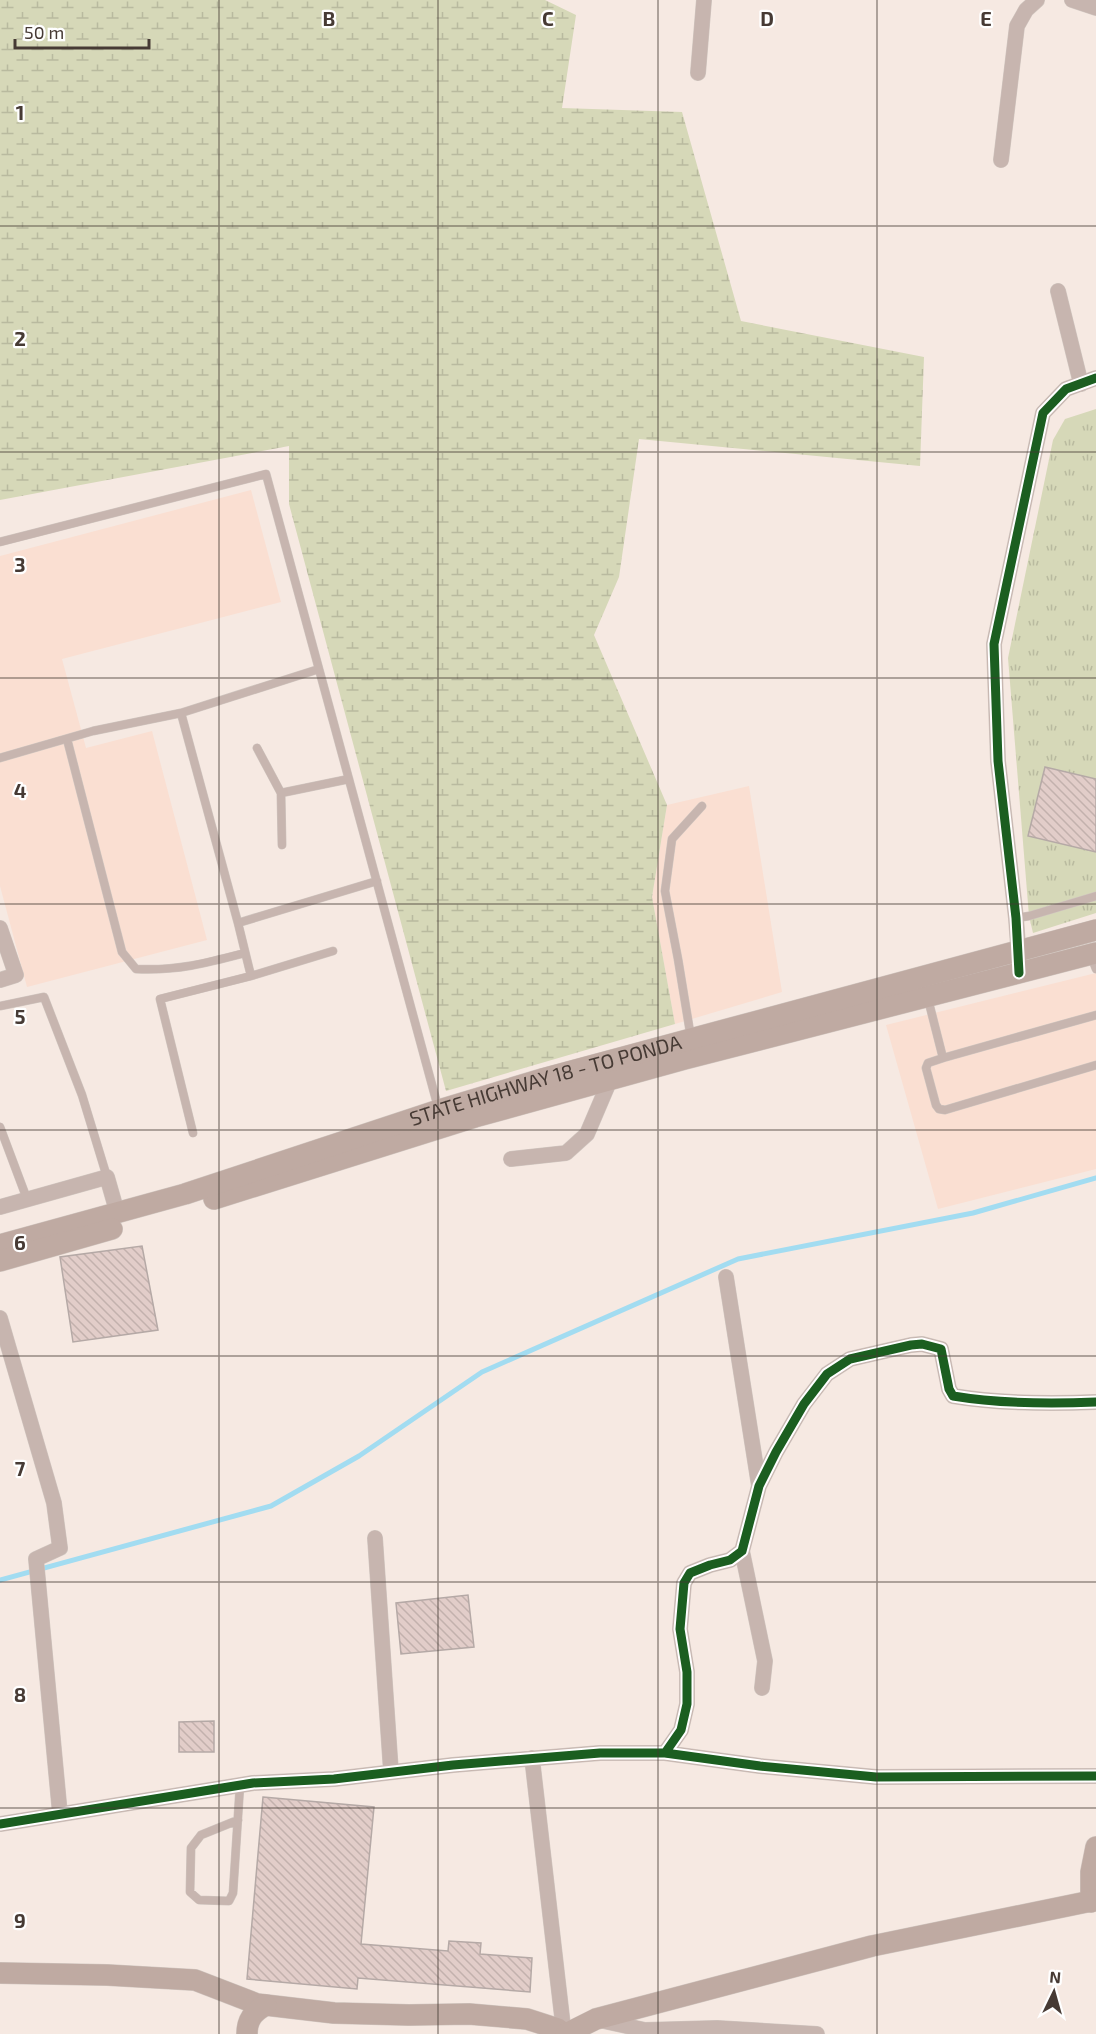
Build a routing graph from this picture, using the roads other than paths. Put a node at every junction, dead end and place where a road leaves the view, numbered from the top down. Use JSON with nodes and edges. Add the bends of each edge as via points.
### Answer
{"nodes":[{"id":1,"x":704,"y":0,"type":"edge"},
{"id":2,"x":1038,"y":0,"type":"edge"},
{"id":3,"x":1072,"y":0,"type":"edge"},
{"id":4,"x":1096,"y":8,"type":"edge"},
{"id":5,"x":698,"y":74,"type":"dead end"},
{"id":6,"x":1001,"y":160,"type":"dead end"},
{"id":7,"x":1059,"y":291,"type":"dead end"},
{"id":8,"x":1096,"y":378,"type":"edge"},
{"id":9,"x":1081,"y":384,"type":"junction"},
{"id":10,"x":0,"y":542,"type":"edge"},
{"id":11,"x":319,"y":669,"type":"junction"},
{"id":12,"x":181,"y":713,"type":"junction"},
{"id":13,"x":67,"y":739,"type":"junction"},
{"id":14,"x":256,"y":748,"type":"dead end"},
{"id":15,"x":0,"y":758,"type":"edge"},
{"id":16,"x":349,"y":778,"type":"junction"},
{"id":17,"x":281,"y":794,"type":"junction"},
{"id":18,"x":702,"y":806,"type":"dead end"},
{"id":19,"x":282,"y":845,"type":"dead end"},
{"id":20,"x":377,"y":881,"type":"junction"},
{"id":21,"x":1096,"y":896,"type":"edge"},
{"id":22,"x":1016,"y":918,"type":"junction"},
{"id":23,"x":238,"y":923,"type":"junction"},
{"id":24,"x":0,"y":928,"type":"edge"},
{"id":25,"x":1096,"y":930,"type":"edge"},
{"id":26,"x":333,"y":951,"type":"dead end"},
{"id":27,"x":1019,"y":951,"type":"junction"},
{"id":28,"x":245,"y":953,"type":"junction"},
{"id":29,"x":1094,"y":959,"type":"edge"},
{"id":30,"x":1019,"y":973,"type":"junction"},
{"id":31,"x":251,"y":976,"type":"junction"},
{"id":32,"x":0,"y":980,"type":"edge"},
{"id":33,"x":927,"y":997,"type":"junction"},
{"id":34,"x":0,"y":1006,"type":"edge"},
{"id":35,"x":1096,"y":1015,"type":"edge"},
{"id":36,"x":691,"y":1040,"type":"junction"},
{"id":37,"x":943,"y":1058,"type":"junction"},
{"id":38,"x":1096,"y":1065,"type":"edge"},
{"id":39,"x":610,"y":1080,"type":"junction"},
{"id":40,"x":441,"y":1118,"type":"junction"},
{"id":41,"x":0,"y":1127,"type":"edge"},
{"id":42,"x":193,"y":1133,"type":"dead end"},
{"id":43,"x":511,"y":1159,"type":"dead end"},
{"id":44,"x":107,"y":1177,"type":"junction"},
{"id":45,"x":27,"y":1199,"type":"junction"},
{"id":46,"x":0,"y":1207,"type":"edge"},
{"id":47,"x":117,"y":1212,"type":"junction"},
{"id":48,"x":0,"y":1245,"type":"edge"},
{"id":49,"x":0,"y":1261,"type":"edge"},
{"id":50,"x":726,"y":1277,"type":"dead end"},
{"id":51,"x":0,"y":1318,"type":"edge"},
{"id":52,"x":1096,"y":1402,"type":"edge"},
{"id":53,"x":759,"y":1486,"type":"junction"},
{"id":54,"x":375,"y":1538,"type":"dead end"},
{"id":55,"x":742,"y":1551,"type":"junction"},
{"id":56,"x":762,"y":1688,"type":"dead end"},
{"id":57,"x":665,"y":1753,"type":"junction"},
{"id":58,"x":531,"y":1758,"type":"junction"},
{"id":59,"x":392,"y":1772,"type":"junction"},
{"id":60,"x":1096,"y":1776,"type":"edge"},
{"id":61,"x":240,"y":1785,"type":"junction"},
{"id":62,"x":60,"y":1814,"type":"junction"},
{"id":63,"x":238,"y":1820,"type":"junction"},
{"id":64,"x":0,"y":1824,"type":"edge"},
{"id":65,"x":1096,"y":1847,"type":"edge"},
{"id":66,"x":1094,"y":1901,"type":"edge"},
{"id":67,"x":0,"y":1973,"type":"edge"},
{"id":68,"x":266,"y":2005,"type":"junction"},
{"id":69,"x":596,"y":2019,"type":"junction"},
{"id":70,"x":247,"y":2034,"type":"edge"},
{"id":71,"x":565,"y":2034,"type":"edge"},
{"id":72,"x":817,"y":2034,"type":"edge"}],
"edges":[{"from":1,"to":5,"type":"street"},
{"from":2,"to":6,"type":"street","via":[[1026,10],[1017,26]]},
{"from":3,"to":4,"type":"street"},
{"from":7,"to":9,"type":"street"},
{"from":8,"to":9,"type":"street"},
{"from":9,"to":22,"type":"street","via":[[1066,389],[1043,413],[994,644],[998,761]]},
{"from":10,"to":11,"type":"lane","via":[[266,474]]},
{"from":11,"to":12,"type":"lane"},
{"from":11,"to":16,"type":"lane"},
{"from":12,"to":13,"type":"lane"},
{"from":12,"to":23,"type":"lane"},
{"from":13,"to":15,"type":"lane"},
{"from":13,"to":28,"type":"lane","via":[[122,952],[136,969],[196,966]]},
{"from":14,"to":17,"type":"lane"},
{"from":16,"to":17,"type":"lane"},
{"from":16,"to":20,"type":"lane"},
{"from":17,"to":19,"type":"lane"},
{"from":18,"to":36,"type":"lane","via":[[672,839],[665,891]]},
{"from":20,"to":23,"type":"lane"},
{"from":20,"to":40,"type":"lane"},
{"from":21,"to":22,"type":"lane"},
{"from":22,"to":27,"type":"street"},
{"from":23,"to":28,"type":"lane"},
{"from":24,"to":32,"type":"street","via":[[16,975]]},
{"from":25,"to":27,"type":"main road","name":"STATE HIGHWAY 18 - TO PONDA"},
{"from":26,"to":31,"type":"lane"},
{"from":27,"to":30,"type":"street"},
{"from":27,"to":36,"type":"main road","name":"STATE HIGHWAY 18 - TO PONDA"},
{"from":28,"to":31,"type":"lane"},
{"from":29,"to":30,"type":"main road","name":"STATE HIGHWAY 18 - TO PONDA"},
{"from":30,"to":33,"type":"main road","name":"STATE HIGHWAY 18 - TO PONDA"},
{"from":31,"to":42,"type":"lane","via":[[160,999]]},
{"from":33,"to":37,"type":"lane"},
{"from":33,"to":39,"type":"main road","name":"STATE HIGHWAY 18 - TO PONDA"},
{"from":34,"to":44,"type":"lane","via":[[44,998],[82,1095]]},
{"from":35,"to":37,"type":"lane"},
{"from":36,"to":40,"type":"main road","name":"STATE HIGHWAY 18 - TO PONDA","via":[[542,1079]]},
{"from":37,"to":38,"type":"lane","via":[[928,1063],[926,1068],[939,1109],[945,1110]]},
{"from":39,"to":40,"type":"main road","name":"STATE HIGHWAY 18 - TO PONDA"},
{"from":39,"to":43,"type":"street","via":[[587,1134],[566,1154]]},
{"from":40,"to":47,"type":"main road","name":"STATE HIGHWAY 18 - TO PONDA"},
{"from":40,"to":49,"type":"main road","name":"STATE HIGHWAY 18 - TO PONDA","via":[[288,1177]]},
{"from":41,"to":45,"type":"lane"},
{"from":44,"to":45,"type":"street"},
{"from":44,"to":47,"type":"street"},
{"from":45,"to":46,"type":"street"},
{"from":47,"to":48,"type":"main road","name":"STATE HIGHWAY 18 - TO PONDA"},
{"from":50,"to":53,"type":"street"},
{"from":51,"to":62,"type":"street","via":[[54,1503],[60,1548],[36,1559]]},
{"from":52,"to":53,"type":"street","via":[[1055,1404],[953,1396],[941,1349],[922,1344],[894,1347],[850,1359],[827,1374],[804,1404]]},
{"from":53,"to":55,"type":"street"},
{"from":54,"to":59,"type":"street"},
{"from":55,"to":56,"type":"street","via":[[765,1661]]},
{"from":55,"to":57,"type":"street","via":[[730,1560],[690,1573],[684,1583],[680,1629],[687,1704],[681,1730]]},
{"from":57,"to":58,"type":"street"},
{"from":57,"to":60,"type":"street","via":[[876,1777]]},
{"from":58,"to":59,"type":"street"},
{"from":58,"to":71,"type":"street"},
{"from":59,"to":61,"type":"street"},
{"from":61,"to":62,"type":"street"},
{"from":61,"to":63,"type":"lane"},
{"from":62,"to":64,"type":"street"},
{"from":63,"to":63,"type":"lane","via":[[233,1893],[229,1901],[199,1900],[190,1892],[191,1848],[201,1835]]},
{"from":65,"to":66,"type":"main road","via":[[1091,1872]]},
{"from":66,"to":69,"type":"main road","via":[[872,1946]]},
{"from":67,"to":68,"type":"main road","via":[[195,1980]]},
{"from":68,"to":70,"type":"main road","via":[[250,2018]]},
{"from":68,"to":71,"type":"main road","via":[[334,2013],[469,2014],[526,2019]]},
{"from":69,"to":71,"type":"main road"},
{"from":69,"to":72,"type":"street","via":[[645,2030],[717,2028]]}]}
